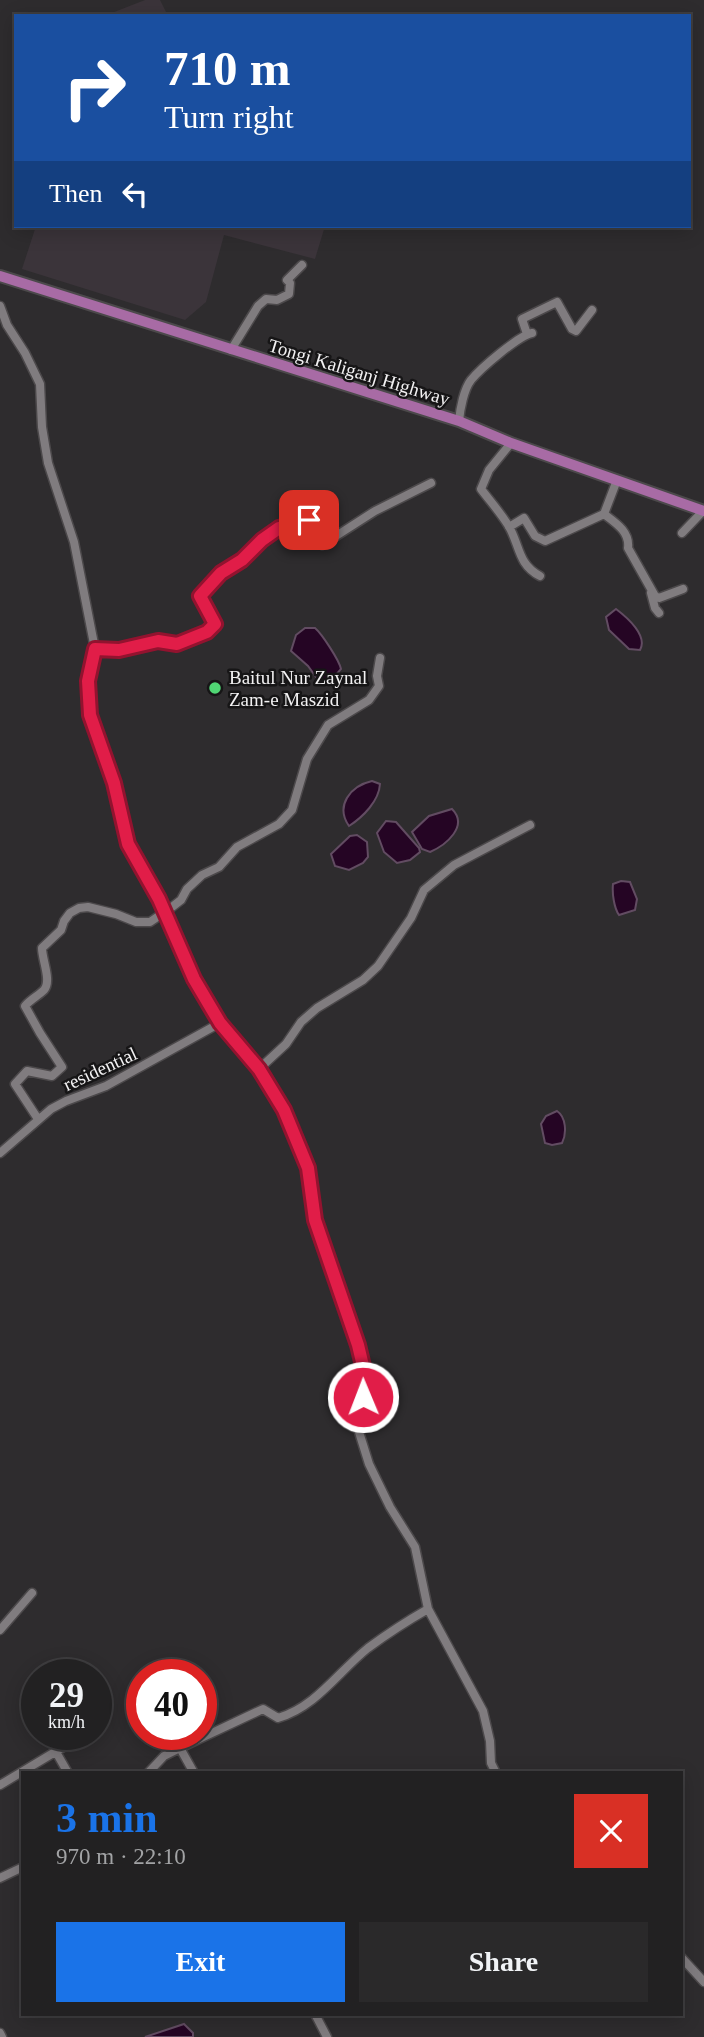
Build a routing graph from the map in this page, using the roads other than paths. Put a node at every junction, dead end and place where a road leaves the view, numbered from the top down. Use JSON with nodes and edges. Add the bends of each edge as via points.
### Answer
{"nodes":[{"id":1,"x":302,"y":265,"type":"dead end"},
{"id":2,"x":0,"y":276,"type":"edge"},
{"id":3,"x":0,"y":306,"type":"edge"},
{"id":4,"x":592,"y":310,"type":"dead end"},
{"id":5,"x":231,"y":350,"type":"junction"},
{"id":6,"x":458,"y":421,"type":"junction"},
{"id":7,"x":511,"y":443,"type":"junction"},
{"id":8,"x":617,"y":480,"type":"junction"},
{"id":9,"x":431,"y":483,"type":"dead end"},
{"id":10,"x":704,"y":511,"type":"edge"},
{"id":11,"x":604,"y":514,"type":"junction"},
{"id":12,"x":509,"y":527,"type":"junction"},
{"id":13,"x":682,"y":533,"type":"dead end"},
{"id":14,"x":540,"y":576,"type":"dead end"},
{"id":15,"x":683,"y":589,"type":"dead end"},
{"id":16,"x":651,"y":593,"type":"junction"},
{"id":17,"x":659,"y":613,"type":"dead end"},
{"id":18,"x":95,"y":649,"type":"junction"},
{"id":19,"x":380,"y":658,"type":"dead end"},
{"id":20,"x":530,"y":825,"type":"dead end"},
{"id":21,"x":163,"y":911,"type":"junction"},
{"id":22,"x":220,"y":1023,"type":"junction"},
{"id":23,"x":259,"y":1069,"type":"junction"},
{"id":24,"x":38,"y":1119,"type":"junction"},
{"id":25,"x":0,"y":1153,"type":"edge"},
{"id":26,"x":32,"y":1593,"type":"dead end"},
{"id":27,"x":428,"y":1609,"type":"junction"},
{"id":28,"x":0,"y":1630,"type":"edge"},
{"id":29,"x":217,"y":1731,"type":"edge"},
{"id":30,"x":59,"y":1750,"type":"edge"},
{"id":31,"x":176,"y":1750,"type":"edge"},
{"id":32,"x":181,"y":1750,"type":"edge"},
{"id":33,"x":56,"y":1752,"type":"junction"},
{"id":34,"x":24,"y":1771,"type":"edge"},
{"id":35,"x":67,"y":1771,"type":"edge"},
{"id":36,"x":150,"y":1771,"type":"edge"},
{"id":37,"x":193,"y":1771,"type":"edge"},
{"id":38,"x":495,"y":1771,"type":"edge"},
{"id":39,"x":21,"y":1773,"type":"edge"},
{"id":40,"x":0,"y":1785,"type":"edge"},
{"id":41,"x":21,"y":1868,"type":"edge"},
{"id":42,"x":0,"y":1878,"type":"edge"},
{"id":43,"x":683,"y":1958,"type":"edge"},
{"id":44,"x":703,"y":1981,"type":"edge"},
{"id":45,"x":316,"y":2016,"type":"edge"},
{"id":46,"x":327,"y":2037,"type":"edge"}],
"edges":[{"from":1,"to":5,"type":"street","via":[[287,280],[289,294],[266,299],[258,306]]},
{"from":2,"to":5,"type":"main road","name":"Tongi Kaliganj Highway"},
{"from":3,"to":18,"type":"street","via":[[40,384],[48,463],[74,542]]},
{"from":4,"to":6,"type":"street","via":[[576,331],[557,302],[522,319],[530,334],[470,381]]},
{"from":5,"to":6,"type":"main road","name":"Tongi Kaliganj Highway"},
{"from":6,"to":7,"type":"main road","name":"Tongi Kaliganj Highway"},
{"from":7,"to":8,"type":"main road","name":"Tongi Kaliganj Highway"},
{"from":7,"to":12,"type":"street","via":[[489,470],[481,489]]},
{"from":8,"to":10,"type":"main road","name":"Tongi Kaliganj Highway"},
{"from":8,"to":11,"type":"street"},
{"from":9,"to":18,"type":"street","via":[[322,545],[309,520],[279,528],[221,573],[200,596],[215,624],[207,632],[177,644],[158,641],[119,650]]},
{"from":10,"to":13,"type":"street"},
{"from":11,"to":12,"type":"street","via":[[545,541],[535,536],[524,518]]},
{"from":11,"to":16,"type":"street","via":[[625,531],[628,548]]},
{"from":12,"to":14,"type":"street","via":[[529,570]]},
{"from":15,"to":16,"type":"street","via":[[659,597]]},
{"from":16,"to":17,"type":"street"},
{"from":18,"to":21,"type":"street","via":[[88,681],[90,715],[114,783],[128,844]]},
{"from":19,"to":21,"type":"street","via":[[379,686],[369,701],[328,725],[307,759],[292,810],[279,824],[237,847]]},
{"from":20,"to":23,"type":"street","via":[[454,865],[424,890],[378,966],[317,1008]]},
{"from":21,"to":22,"type":"street"},
{"from":21,"to":24,"type":"street","via":[[150,922],[136,922],[79,908],[42,948],[46,988],[25,1006],[62,1067],[52,1076],[27,1071],[15,1084]]},
{"from":22,"to":23,"type":"street"},
{"from":22,"to":24,"type":"street","name":"residential"},
{"from":23,"to":27,"type":"street","via":[[284,1110],[308,1168],[315,1220],[363,1366],[359,1432],[369,1464],[415,1547]]},
{"from":24,"to":25,"type":"street","name":"residential"},
{"from":26,"to":28,"type":"street"},
{"from":27,"to":29,"type":"street","via":[[368,1649],[295,1714],[278,1718],[263,1709]]},
{"from":27,"to":38,"type":"street","via":[[483,1711]]},
{"from":30,"to":33,"type":"street"},
{"from":31,"to":36,"type":"street"},
{"from":32,"to":37,"type":"street"},
{"from":33,"to":34,"type":"street"},
{"from":33,"to":35,"type":"street"},
{"from":39,"to":40,"type":"street"},
{"from":41,"to":42,"type":"street"},
{"from":43,"to":44,"type":"street"},
{"from":45,"to":46,"type":"street"}]}
